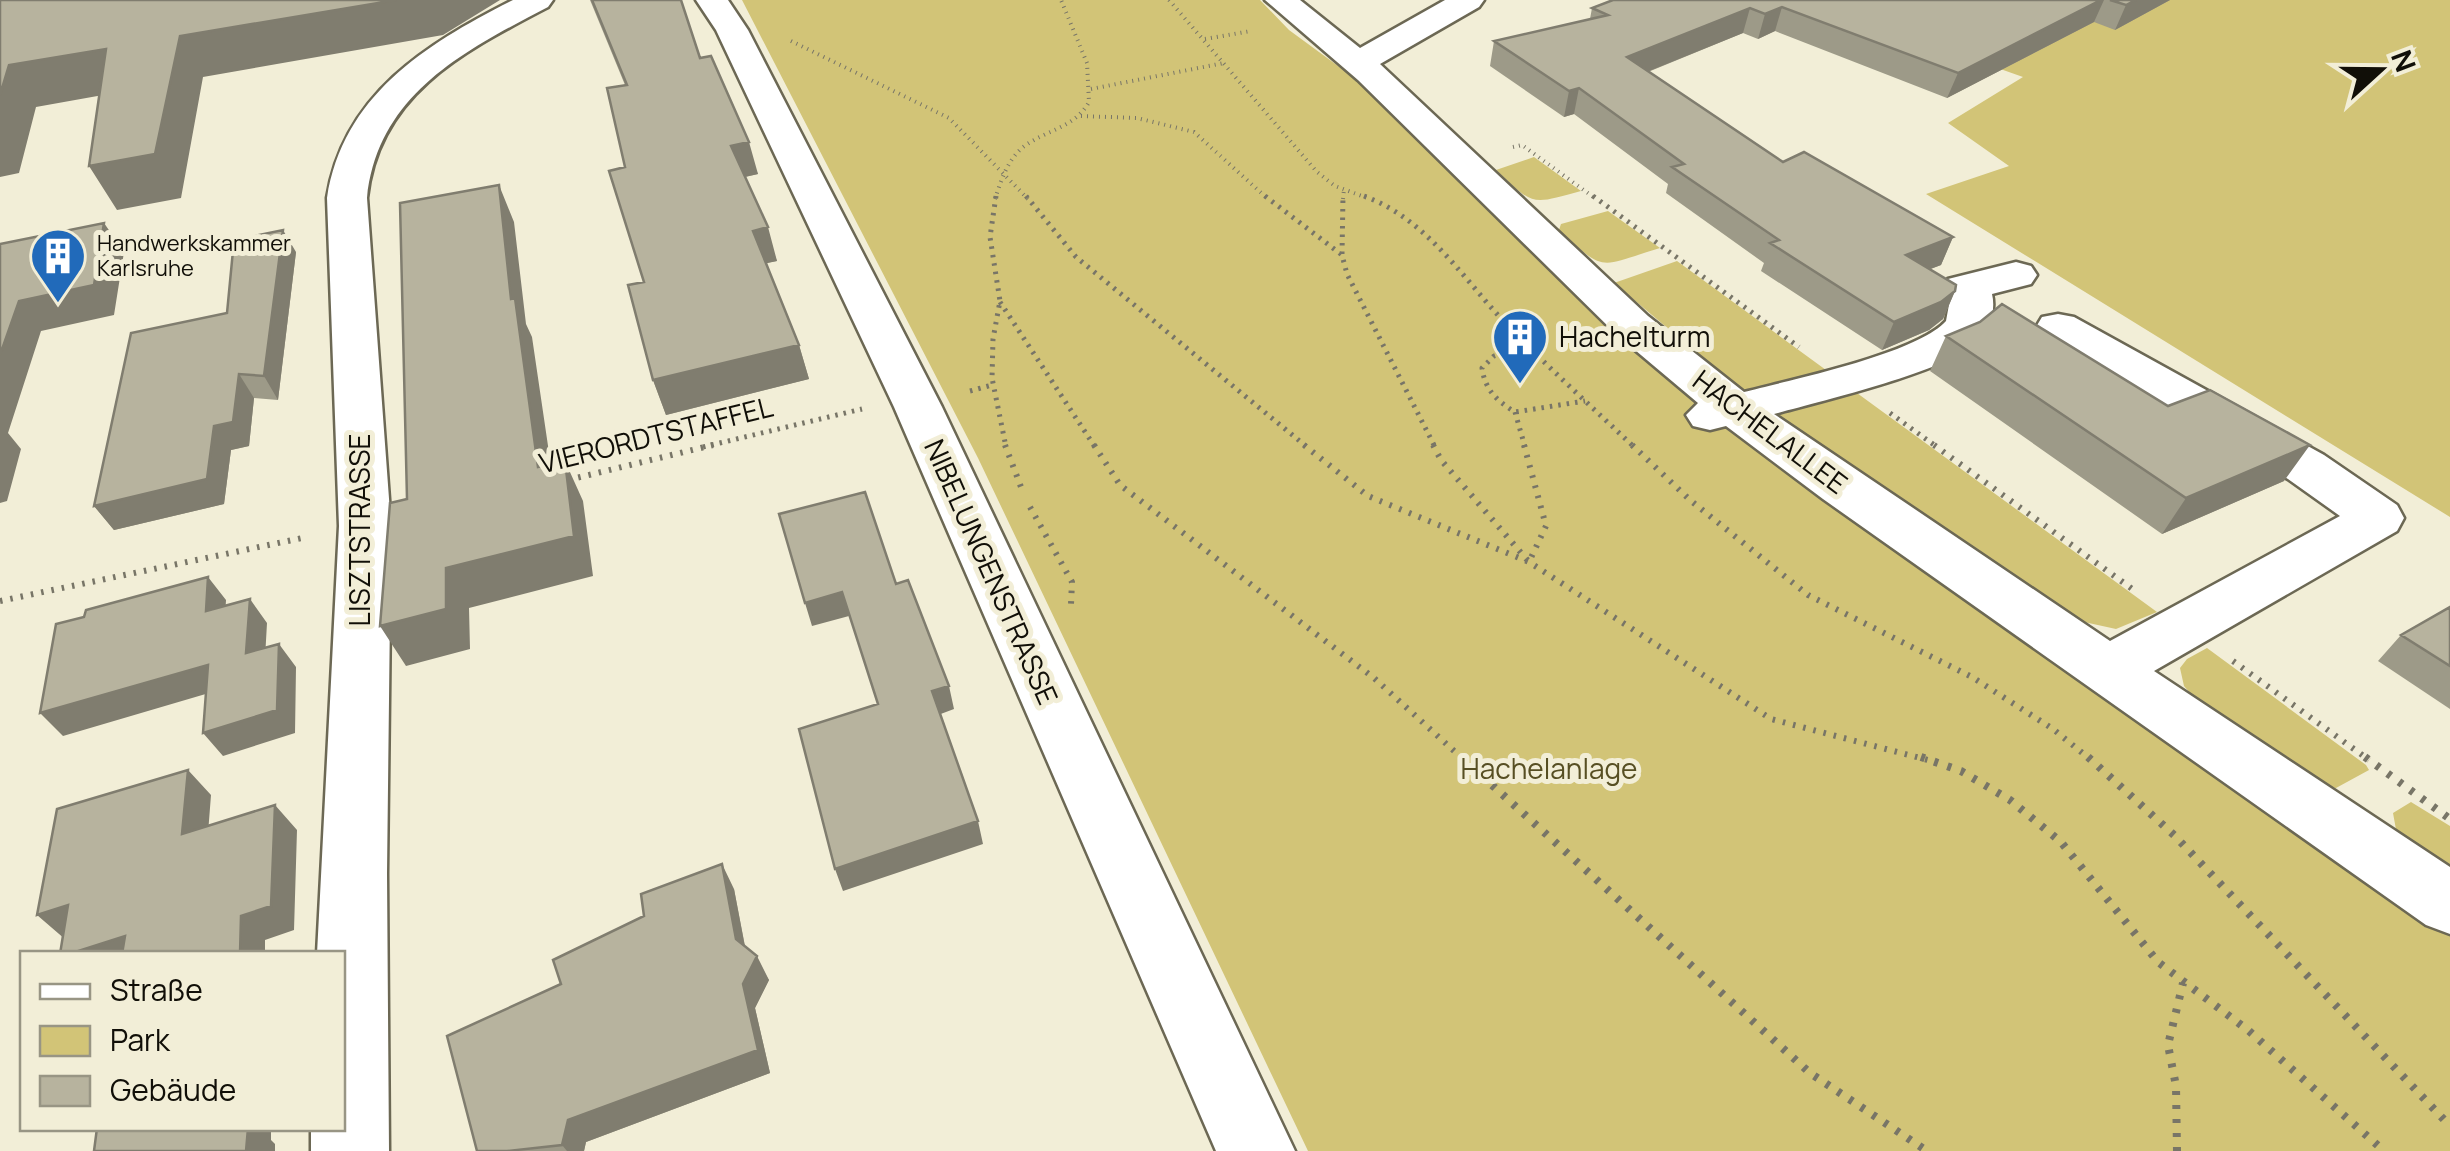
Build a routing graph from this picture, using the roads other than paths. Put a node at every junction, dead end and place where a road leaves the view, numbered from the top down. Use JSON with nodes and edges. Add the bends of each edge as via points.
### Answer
{"nodes":[{"id":1,"x":538,"y":0,"type":"edge"},
{"id":2,"x":1281,"y":0,"type":"edge"},
{"id":3,"x":1468,"y":0,"type":"edge"},
{"id":4,"x":722,"y":15,"type":"edge"},
{"id":5,"x":1357,"y":63,"type":"junction"},
{"id":6,"x":2016,"y":275,"type":"dead end"},
{"id":7,"x":2058,"y":328,"type":"dead end"},
{"id":8,"x":1723,"y":412,"type":"junction"},
{"id":9,"x":2107,"y":670,"type":"junction"},
{"id":10,"x":2450,"y":904,"type":"edge"},
{"id":11,"x":350,"y":1151,"type":"edge"},
{"id":12,"x":1256,"y":1151,"type":"edge"}],
"edges":[{"from":1,"to":11,"type":"street","name":"LISZTSTRASSE","via":[[421,71],[367,129],[351,162],[365,526]]},
{"from":2,"to":5,"type":"street","name":"HACHELALLEE"},
{"from":3,"to":5,"type":"street"},
{"from":4,"to":12,"type":"street","name":"NIBELUNGENSTRASSE","via":[[912,397]]},
{"from":5,"to":8,"type":"street","name":"HACHELALLEE"},
{"from":6,"to":8,"type":"street","via":[[1963,288],[1972,298],[1971,316],[1960,336],[1946,343]]},
{"from":7,"to":9,"type":"street","via":[[2306,467],[2378,518]]},
{"from":8,"to":9,"type":"street","name":"HACHELALLEE"},
{"from":9,"to":10,"type":"street","name":"HACHELALLEE"}]}
